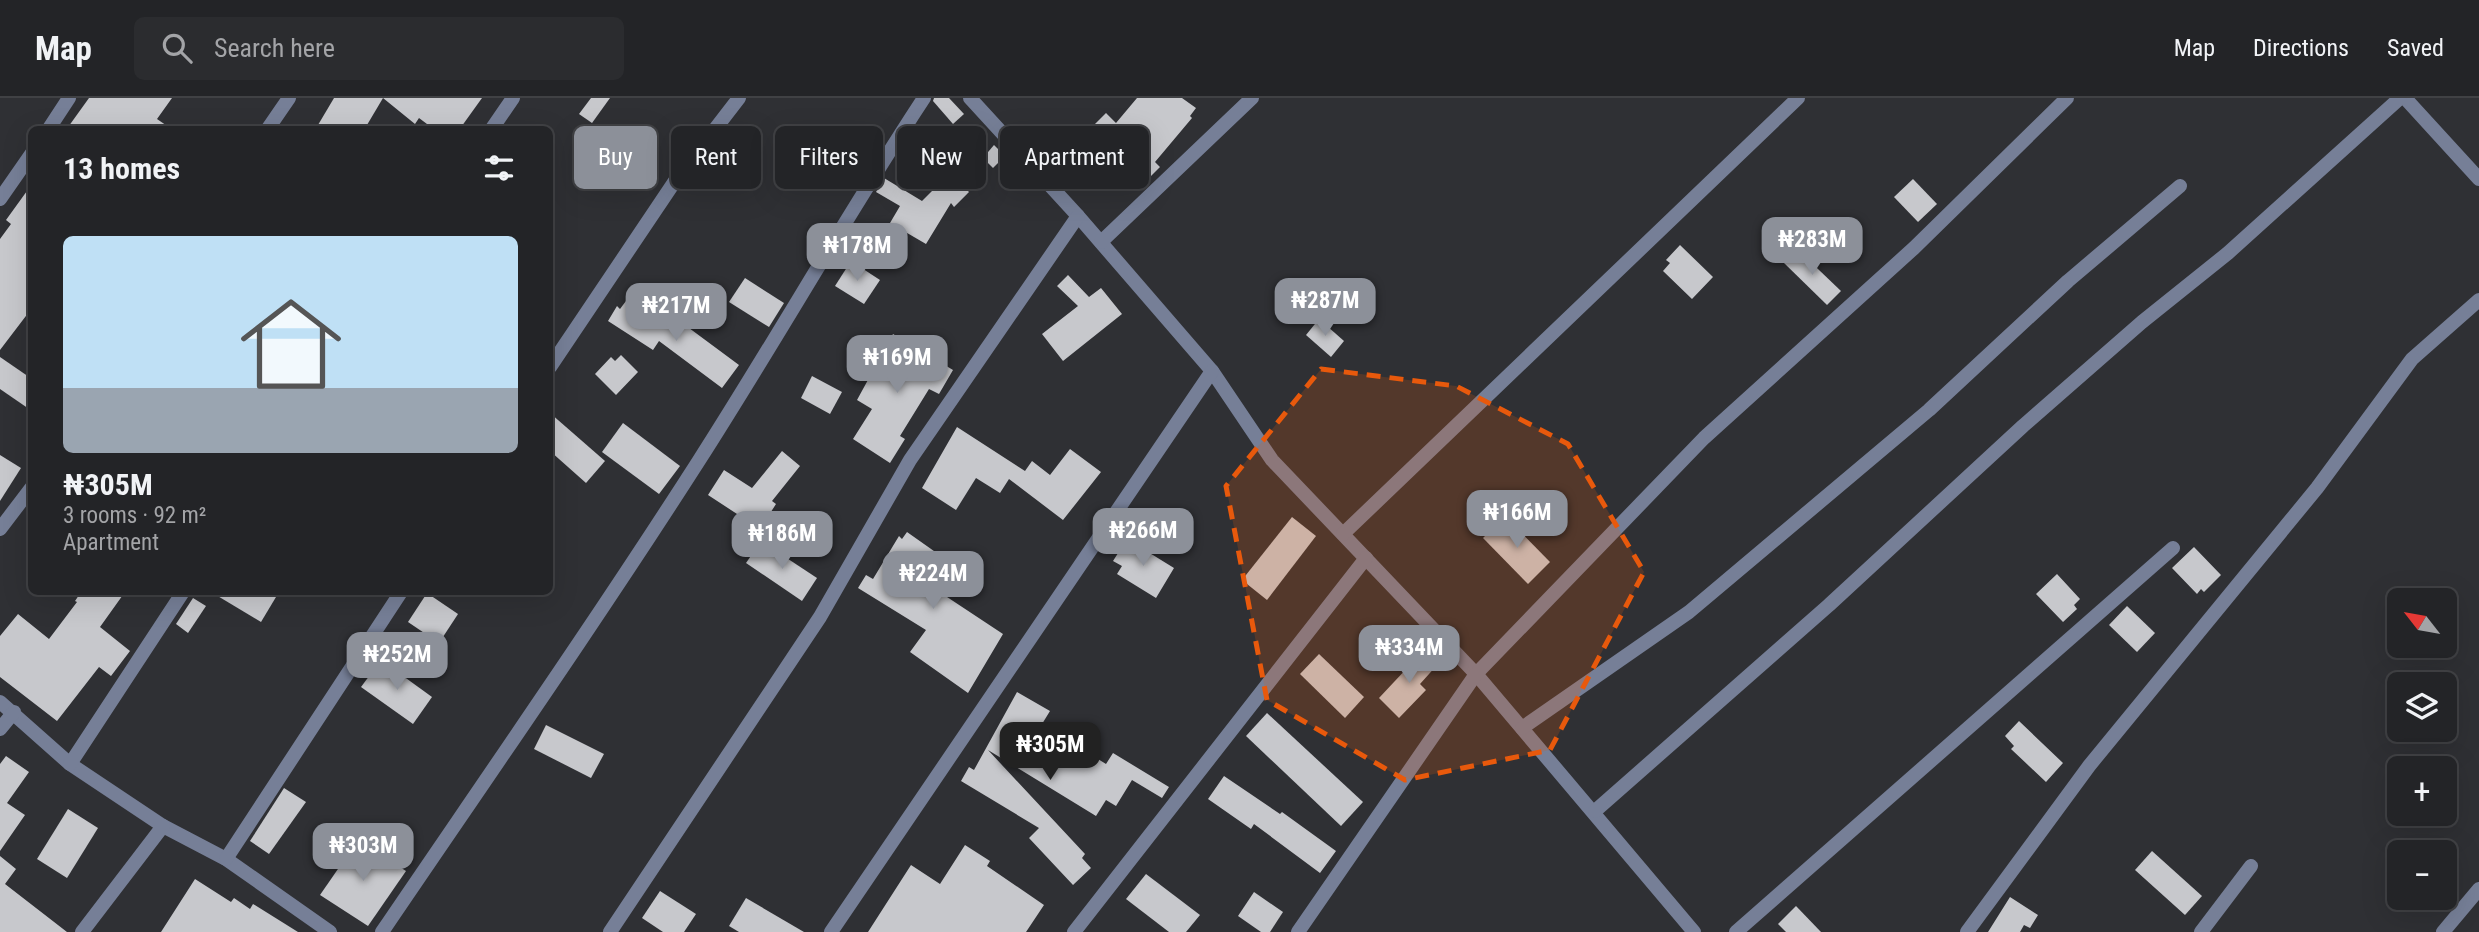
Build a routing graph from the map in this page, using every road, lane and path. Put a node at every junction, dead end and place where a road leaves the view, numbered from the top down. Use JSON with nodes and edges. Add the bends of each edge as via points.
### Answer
{"nodes":[{"id":1,"x":69,"y":98,"type":"edge"},
{"id":2,"x":289,"y":98,"type":"edge"},
{"id":3,"x":513,"y":98,"type":"edge"},
{"id":4,"x":739,"y":98,"type":"edge"},
{"id":5,"x":924,"y":98,"type":"edge"},
{"id":6,"x":1252,"y":98,"type":"edge"},
{"id":7,"x":1798,"y":98,"type":"edge"},
{"id":8,"x":2067,"y":98,"type":"edge"},
{"id":9,"x":2400,"y":98,"type":"edge"},
{"id":10,"x":2405,"y":98,"type":"edge"},
{"id":11,"x":974,"y":99,"type":"edge"},
{"id":12,"x":51,"y":126,"type":"edge"},
{"id":13,"x":270,"y":126,"type":"edge"},
{"id":14,"x":494,"y":126,"type":"edge"},
{"id":15,"x":28,"y":159,"type":"edge"},
{"id":16,"x":2479,"y":178,"type":"edge"},
{"id":17,"x":2180,"y":186,"type":"dead end"},
{"id":18,"x":0,"y":199,"type":"edge"},
{"id":19,"x":1078,"y":216,"type":"junction"},
{"id":20,"x":1101,"y":242,"type":"junction"},
{"id":21,"x":2479,"y":300,"type":"edge"},
{"id":22,"x":553,"y":363,"type":"edge"},
{"id":23,"x":1212,"y":371,"type":"junction"},
{"id":24,"x":28,"y":492,"type":"edge"},
{"id":25,"x":0,"y":529,"type":"edge"},
{"id":26,"x":1343,"y":534,"type":"junction"},
{"id":27,"x":2173,"y":548,"type":"dead end"},
{"id":28,"x":1366,"y":558,"type":"junction"},
{"id":29,"x":181,"y":595,"type":"edge"},
{"id":30,"x":399,"y":595,"type":"edge"},
{"id":31,"x":1476,"y":674,"type":"junction"},
{"id":32,"x":0,"y":702,"type":"edge"},
{"id":33,"x":14,"y":712,"type":"junction"},
{"id":34,"x":1522,"y":728,"type":"junction"},
{"id":35,"x":0,"y":729,"type":"edge"},
{"id":36,"x":71,"y":764,"type":"junction"},
{"id":37,"x":1595,"y":811,"type":"junction"},
{"id":38,"x":163,"y":826,"type":"junction"},
{"id":39,"x":226,"y":859,"type":"junction"},
{"id":40,"x":2251,"y":866,"type":"dead end"},
{"id":41,"x":2479,"y":889,"type":"edge"},
{"id":42,"x":311,"y":919,"type":"junction"},
{"id":43,"x":82,"y":932,"type":"edge"},
{"id":44,"x":303,"y":932,"type":"edge"},
{"id":45,"x":330,"y":932,"type":"edge"},
{"id":46,"x":382,"y":932,"type":"edge"},
{"id":47,"x":610,"y":932,"type":"edge"},
{"id":48,"x":831,"y":932,"type":"edge"},
{"id":49,"x":1074,"y":932,"type":"edge"},
{"id":50,"x":1298,"y":932,"type":"edge"},
{"id":51,"x":1694,"y":932,"type":"edge"},
{"id":52,"x":1736,"y":932,"type":"edge"},
{"id":53,"x":1967,"y":932,"type":"edge"},
{"id":54,"x":2200,"y":932,"type":"edge"},
{"id":55,"x":2443,"y":932,"type":"edge"}],
"edges":[{"from":1,"to":12,"type":"street"},
{"from":2,"to":13,"type":"street"},
{"from":3,"to":14,"type":"street"},
{"from":4,"to":22,"type":"street","via":[[675,181]]},
{"from":5,"to":46,"type":"street","via":[[848,213],[794,311],[696,465]]},
{"from":6,"to":20,"type":"street"},
{"from":7,"to":26,"type":"street"},
{"from":8,"to":31,"type":"street","via":[[1914,248],[1704,438]]},
{"from":9,"to":37,"type":"street","via":[[2228,253],[2023,426]]},
{"from":10,"to":16,"type":"street"},
{"from":11,"to":19,"type":"street"},
{"from":15,"to":18,"type":"street"},
{"from":17,"to":34,"type":"street","via":[[2068,281],[1929,410],[1689,612]]},
{"from":19,"to":20,"type":"street"},
{"from":19,"to":47,"type":"street","via":[[910,460],[820,617]]},
{"from":20,"to":23,"type":"street"},
{"from":21,"to":53,"type":"street","via":[[2412,359],[2317,488],[2089,766]]},
{"from":23,"to":26,"type":"street","via":[[1272,460]]},
{"from":23,"to":48,"type":"street"},
{"from":24,"to":25,"type":"street"},
{"from":26,"to":28,"type":"street"},
{"from":27,"to":52,"type":"street"},
{"from":28,"to":31,"type":"street"},
{"from":28,"to":49,"type":"street"},
{"from":29,"to":36,"type":"street"},
{"from":30,"to":39,"type":"street"},
{"from":31,"to":34,"type":"street"},
{"from":31,"to":50,"type":"street"},
{"from":32,"to":33,"type":"street"},
{"from":33,"to":35,"type":"street"},
{"from":33,"to":36,"type":"street"},
{"from":34,"to":37,"type":"street"},
{"from":36,"to":38,"type":"street"},
{"from":37,"to":51,"type":"street"},
{"from":38,"to":39,"type":"street"},
{"from":38,"to":43,"type":"street"},
{"from":39,"to":42,"type":"street"},
{"from":40,"to":54,"type":"street"},
{"from":41,"to":55,"type":"street"},
{"from":42,"to":44,"type":"street"},
{"from":42,"to":45,"type":"street"}]}
